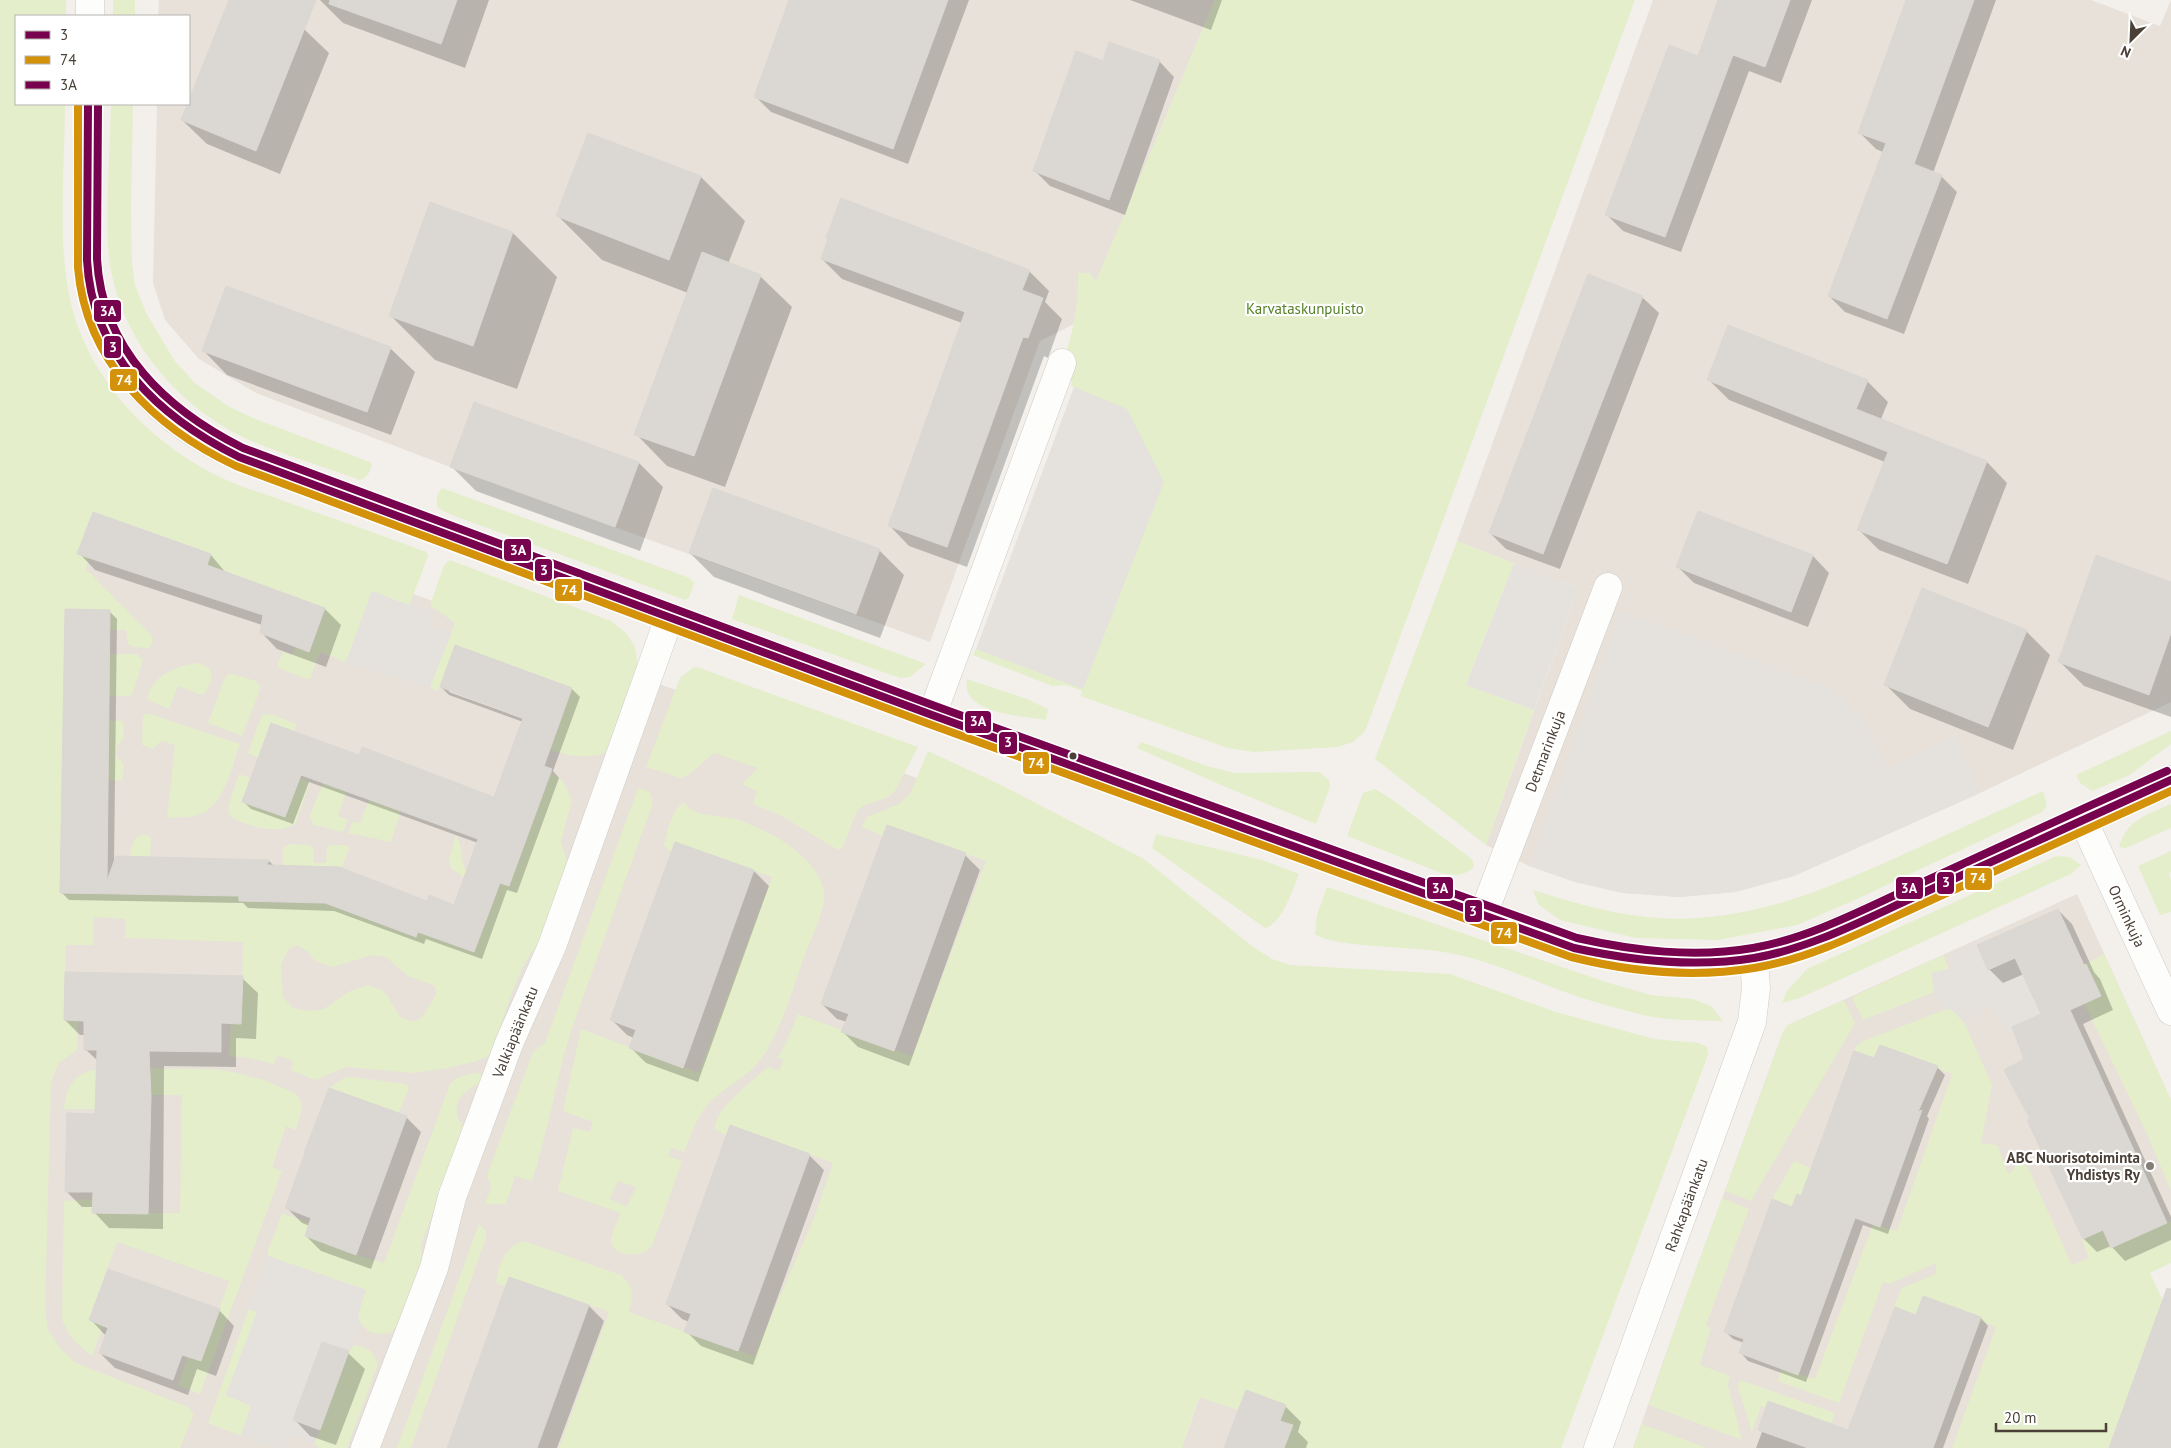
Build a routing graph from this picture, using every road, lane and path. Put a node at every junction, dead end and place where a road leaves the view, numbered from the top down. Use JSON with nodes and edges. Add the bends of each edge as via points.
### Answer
{"nodes":[{"id":1,"x":90,"y":0,"type":"edge"},
{"id":2,"x":90,"y":15,"type":"edge"},
{"id":3,"x":88,"y":105,"type":"edge"},
{"id":4,"x":1062,"y":363,"type":"dead end"},
{"id":5,"x":1608,"y":586,"type":"dead end"},
{"id":6,"x":669,"y":618,"type":"junction"},
{"id":7,"x":932,"y":716,"type":"junction"},
{"id":8,"x":2171,"y":780,"type":"edge"},
{"id":9,"x":2083,"y":820,"type":"junction"},
{"id":10,"x":1483,"y":915,"type":"junction"},
{"id":11,"x":1754,"y":958,"type":"junction"},
{"id":12,"x":2171,"y":1012,"type":"edge"},
{"id":13,"x":365,"y":1448,"type":"edge"},
{"id":14,"x":1598,"y":1448,"type":"edge"}],
"edges":[{"from":1,"to":2,"type":"street"},
{"from":3,"to":6,"type":"street","via":[[87,254],[90,289],[113,348],[137,384],[167,414],[213,446],[239,457]]},
{"from":4,"to":7,"type":"street"},
{"from":5,"to":10,"type":"street","name":"Detmarinkuja"},
{"from":6,"to":7,"type":"street"},
{"from":6,"to":13,"type":"street","name":"Valkiapäänkatu","via":[[552,946],[510,1041],[452,1197],[434,1268]]},
{"from":7,"to":10,"type":"street"},
{"from":8,"to":9,"type":"street"},
{"from":9,"to":11,"type":"street","via":[[1845,928],[1799,946]]},
{"from":9,"to":12,"type":"street","name":"Orminkuja"},
{"from":10,"to":11,"type":"street","via":[[1574,948],[1615,958],[1692,964]]},
{"from":11,"to":14,"type":"street","name":"Rahkapäänkatu","via":[[1756,988],[1752,1022]]}]}
